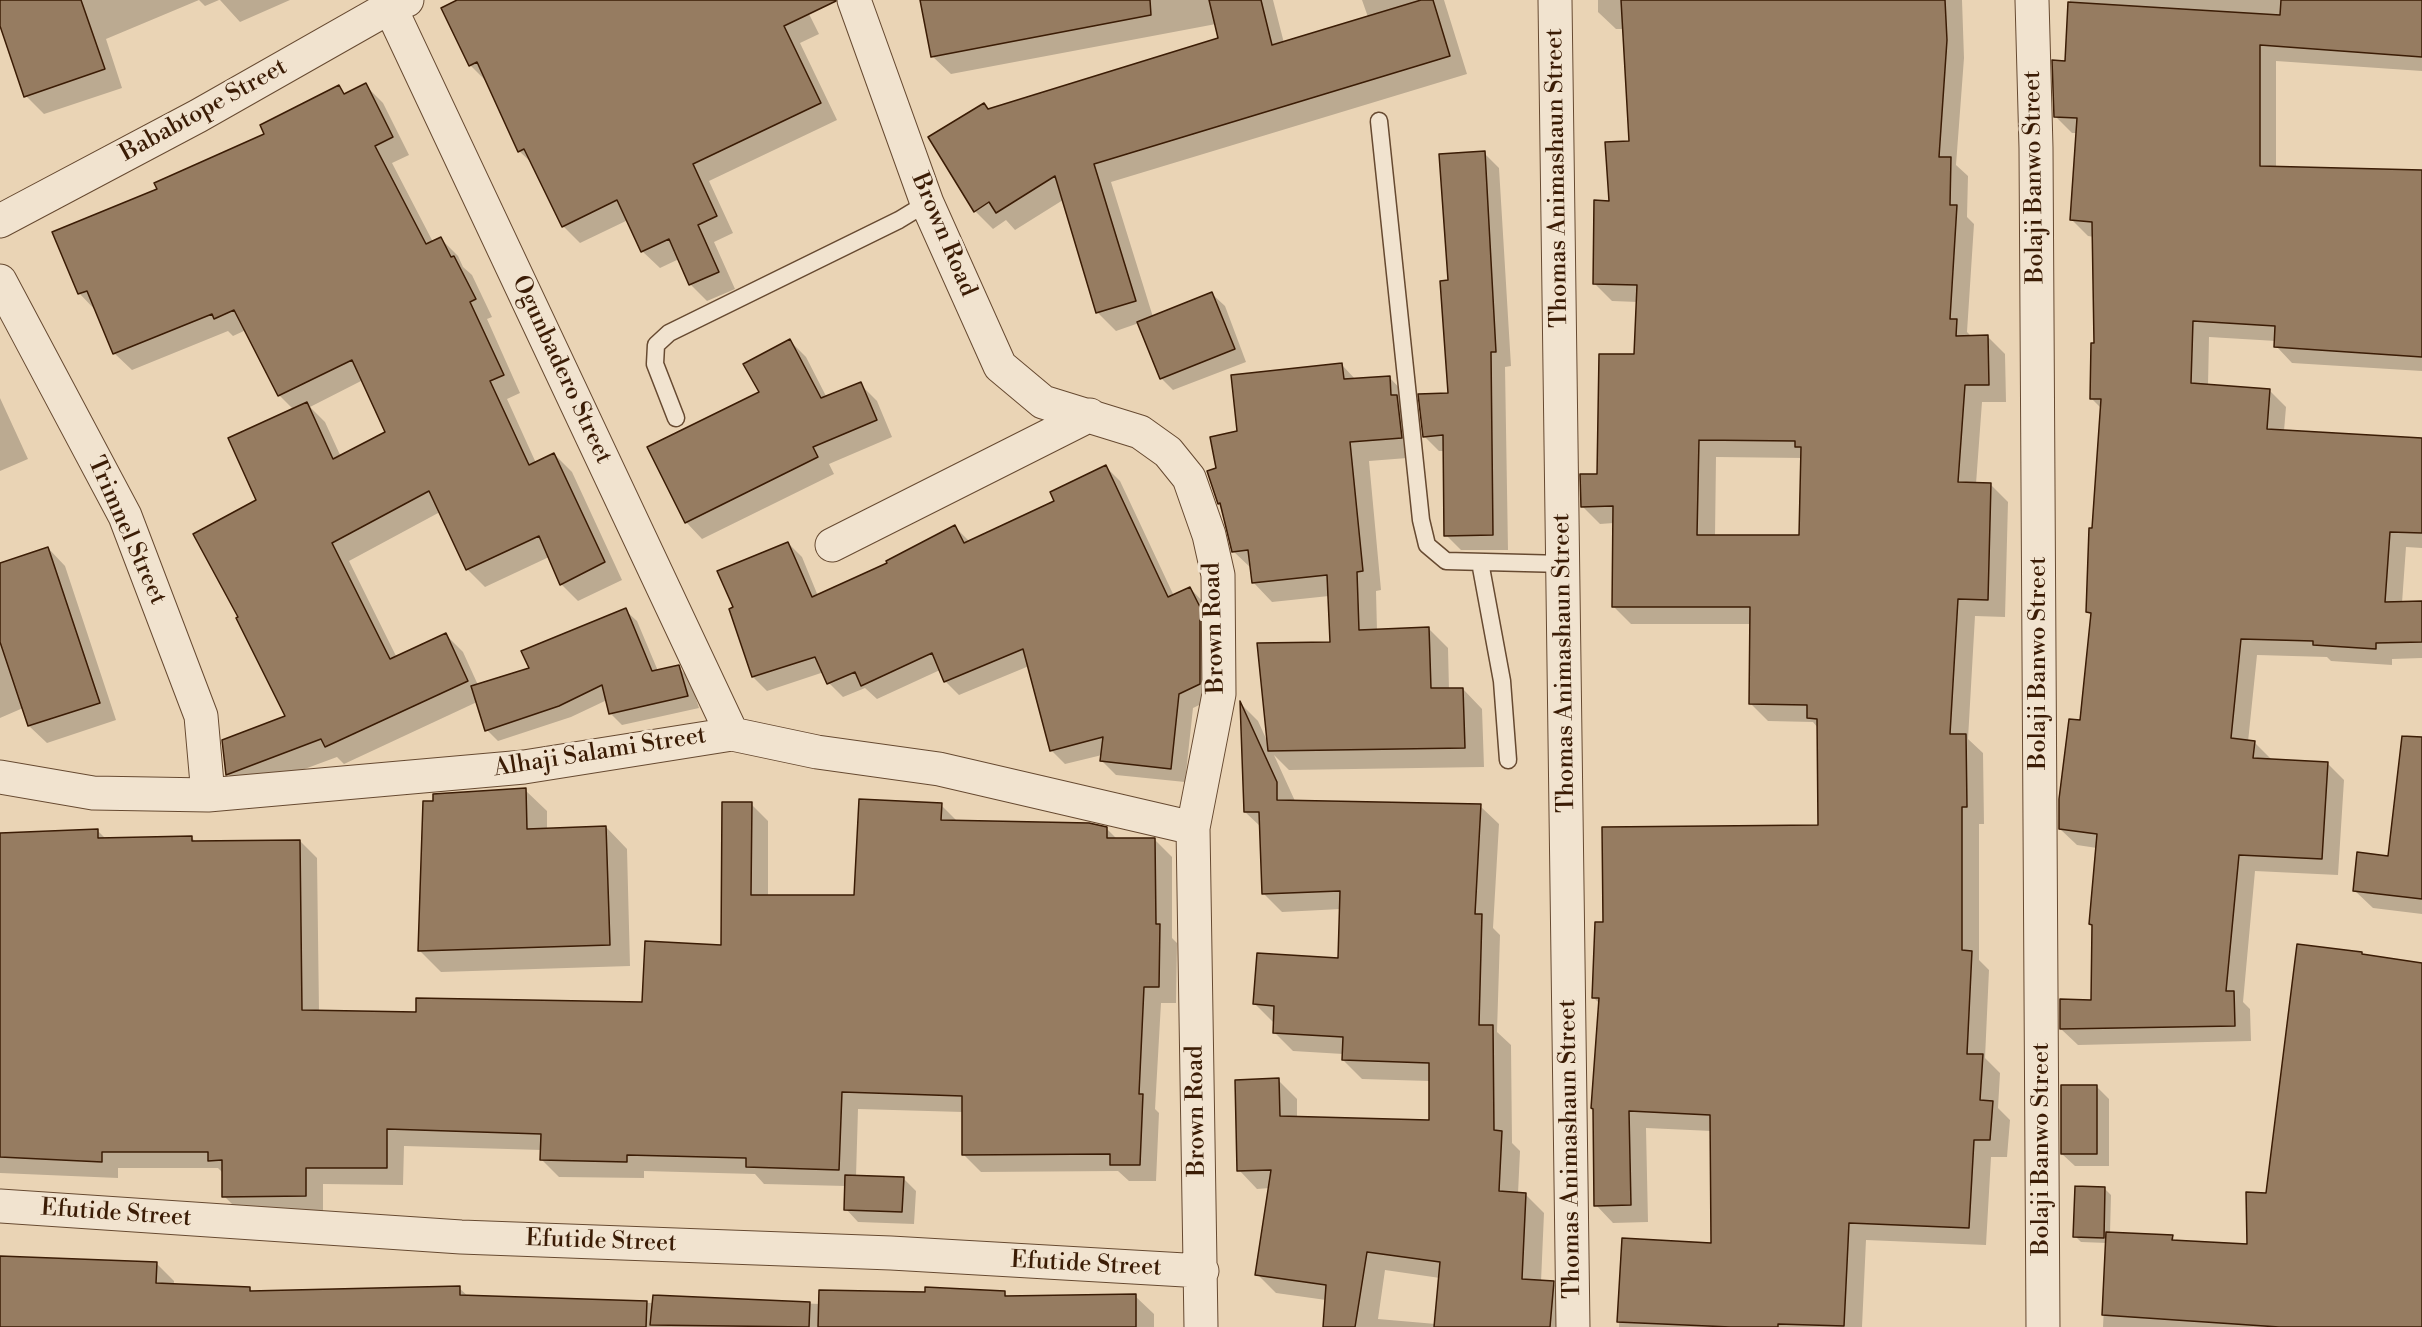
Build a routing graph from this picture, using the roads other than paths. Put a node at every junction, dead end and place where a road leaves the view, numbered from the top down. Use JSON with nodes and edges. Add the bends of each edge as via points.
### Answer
{"nodes":[{"id":1,"x":854,"y":0,"type":"edge"},
{"id":2,"x":1555,"y":0,"type":"edge"},
{"id":3,"x":2032,"y":0,"type":"edge"},
{"id":4,"x":398,"y":4,"type":"edge"},
{"id":5,"x":1379,"y":122,"type":"dead end"},
{"id":6,"x":927,"y":203,"type":"junction"},
{"id":7,"x":0,"y":221,"type":"edge"},
{"id":8,"x":0,"y":281,"type":"edge"},
{"id":9,"x":1090,"y":415,"type":"junction"},
{"id":10,"x":676,"y":418,"type":"dead end"},
{"id":11,"x":832,"y":545,"type":"dead end"},
{"id":12,"x":1480,"y":561,"type":"junction"},
{"id":13,"x":1564,"y":564,"type":"junction"},
{"id":14,"x":732,"y":734,"type":"junction"},
{"id":15,"x":1508,"y":760,"type":"dead end"},
{"id":16,"x":0,"y":777,"type":"edge"},
{"id":17,"x":208,"y":795,"type":"junction"},
{"id":18,"x":1193,"y":828,"type":"junction"},
{"id":19,"x":0,"y":1206,"type":"edge"},
{"id":20,"x":1202,"y":1271,"type":"junction"},
{"id":21,"x":1201,"y":1327,"type":"edge"},
{"id":22,"x":1573,"y":1327,"type":"edge"},
{"id":23,"x":2043,"y":1327,"type":"edge"}],
"edges":[{"from":1,"to":6,"type":"street","name":"Brown Road"},
{"from":2,"to":13,"type":"street","name":"Thomas Animashaun Street"},
{"from":3,"to":23,"type":"street","name":"Bolaji Banwo Street"},
{"from":4,"to":7,"type":"street","name":"Bababtope Street","via":[[198,117]]},
{"from":4,"to":14,"type":"street","name":"Ogunbadero Street"},
{"from":5,"to":12,"type":"lane","via":[[1421,520],[1427,545],[1446,561]]},
{"from":6,"to":9,"type":"street","name":"Brown Road","via":[[1000,366],[1043,402]]},
{"from":6,"to":10,"type":"lane","via":[[669,333],[656,345],[655,364]]},
{"from":8,"to":17,"type":"street","name":"Trimnel Street","via":[[125,516],[201,716]]},
{"from":9,"to":11,"type":"street"},
{"from":9,"to":18,"type":"street","name":"Brown Road","via":[[1140,432],[1168,452],[1189,478],[1209,535],[1218,575],[1219,694]]},
{"from":12,"to":13,"type":"lane"},
{"from":12,"to":15,"type":"lane","via":[[1502,681]]},
{"from":13,"to":22,"type":"street","name":"Thomas Animashaun Street"},
{"from":14,"to":17,"type":"street","name":"Alhaji Salami Street","via":[[524,767]]},
{"from":14,"to":18,"type":"street","name":"Alhaji Salami Street","via":[[817,752],[939,769]]},
{"from":16,"to":17,"type":"street","name":"Alhaji Salami Street","via":[[93,793]]},
{"from":18,"to":20,"type":"street","name":"Brown Road"},
{"from":19,"to":20,"type":"street","name":"Efutide Street","via":[[461,1237],[891,1253]]},
{"from":20,"to":21,"type":"street","name":"Brown Road"}]}
